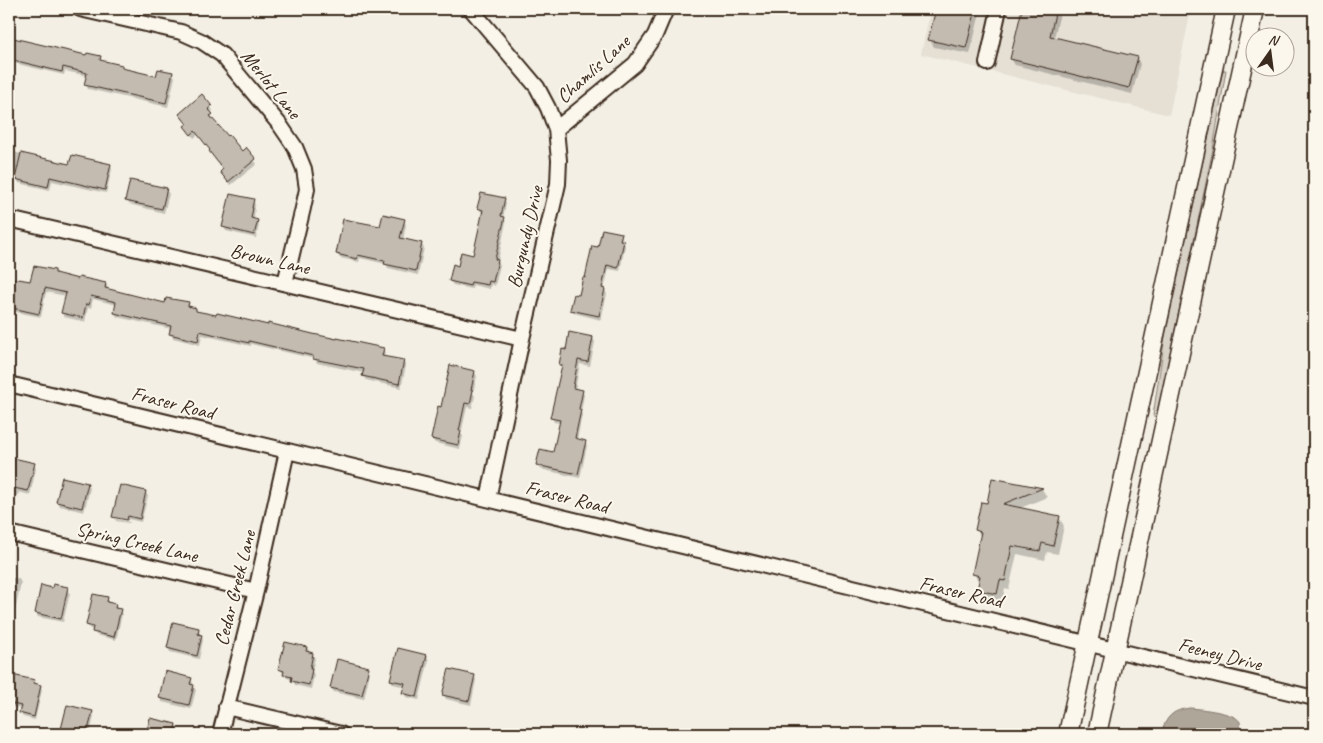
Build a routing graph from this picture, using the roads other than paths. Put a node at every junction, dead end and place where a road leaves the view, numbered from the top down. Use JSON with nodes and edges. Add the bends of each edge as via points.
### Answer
{"nodes":[{"id":1,"x":80,"y":9,"type":"edge"},
{"id":2,"x":471,"y":9,"type":"edge"},
{"id":3,"x":666,"y":9,"type":"edge"},
{"id":4,"x":999,"y":9,"type":"edge"},
{"id":5,"x":1226,"y":9,"type":"edge"},
{"id":6,"x":1254,"y":9,"type":"edge"},
{"id":7,"x":987,"y":63,"type":"dead end"},
{"id":8,"x":556,"y":129,"type":"junction"},
{"id":9,"x":9,"y":219,"type":"edge"},
{"id":10,"x":285,"y":283,"type":"junction"},
{"id":11,"x":522,"y":339,"type":"junction"},
{"id":12,"x":9,"y":384,"type":"edge"},
{"id":13,"x":287,"y":451,"type":"junction"},
{"id":14,"x":488,"y":499,"type":"junction"},
{"id":15,"x":9,"y":533,"type":"edge"},
{"id":16,"x":256,"y":591,"type":"junction"},
{"id":17,"x":1088,"y":642,"type":"junction"},
{"id":18,"x":1115,"y":649,"type":"junction"},
{"id":19,"x":1314,"y":698,"type":"edge"},
{"id":20,"x":226,"y":708,"type":"junction"},
{"id":21,"x":220,"y":734,"type":"edge"},
{"id":22,"x":341,"y":734,"type":"edge"},
{"id":23,"x":1068,"y":734,"type":"edge"},
{"id":24,"x":1097,"y":734,"type":"edge"}],
"edges":[{"from":1,"to":10,"type":"street","name":"Merlot Lane","via":[[181,32],[201,40],[222,55],[280,125],[295,147],[307,189]]},
{"from":2,"to":8,"type":"street","name":"Burgundy Drive","via":[[537,87]]},
{"from":3,"to":8,"type":"street","name":"Chamlis Lane","via":[[655,35],[635,64]]},
{"from":4,"to":7,"type":"street"},
{"from":5,"to":17,"type":"main road"},
{"from":6,"to":18,"type":"main road"},
{"from":8,"to":11,"type":"street","name":"Burgundy Drive","via":[[558,184]]},
{"from":9,"to":10,"type":"street","name":"Brown Lane"},
{"from":10,"to":11,"type":"street","name":"Brown Lane"},
{"from":11,"to":14,"type":"street","name":"Burgundy Drive"},
{"from":12,"to":13,"type":"street","name":"Fraser Road"},
{"from":13,"to":14,"type":"street","name":"Fraser Road"},
{"from":13,"to":16,"type":"street","name":"Cedar Creek Lane"},
{"from":14,"to":17,"type":"street","name":"Fraser Road"},
{"from":15,"to":16,"type":"street","name":"Spring Creek Lane"},
{"from":16,"to":20,"type":"street","name":"Cedar Creek Lane"},
{"from":17,"to":18,"type":"street","name":"Fraser Road"},
{"from":17,"to":23,"type":"main road"},
{"from":18,"to":19,"type":"street","name":"Feeney Drive"},
{"from":18,"to":24,"type":"main road"},
{"from":20,"to":21,"type":"street","name":"Cedar Creek Lane"},
{"from":20,"to":22,"type":"street"}]}
